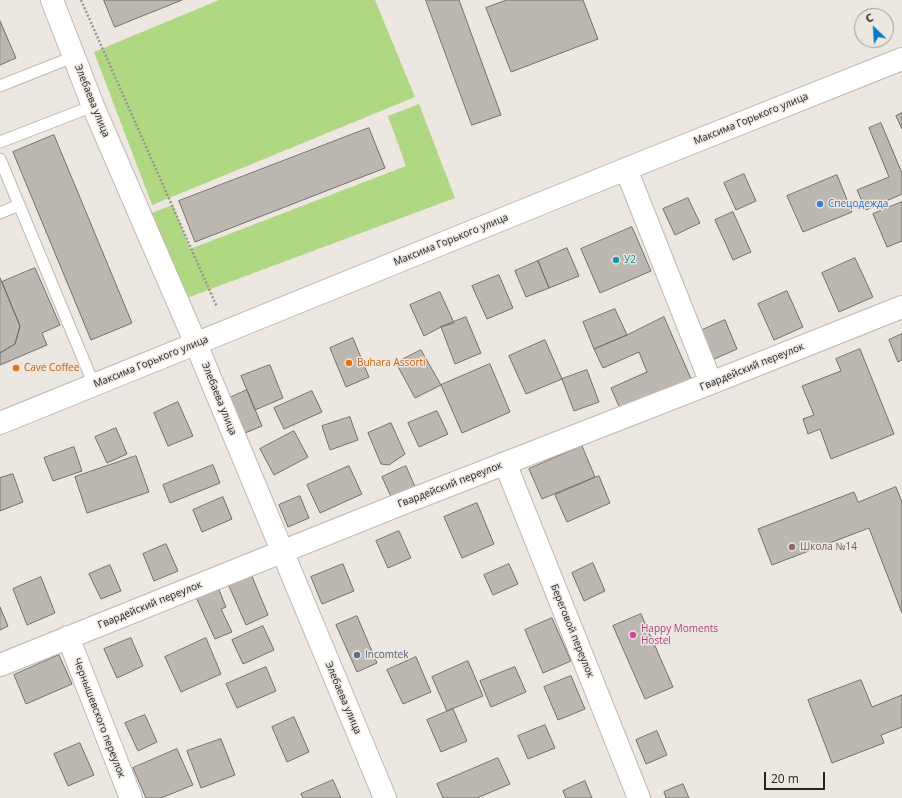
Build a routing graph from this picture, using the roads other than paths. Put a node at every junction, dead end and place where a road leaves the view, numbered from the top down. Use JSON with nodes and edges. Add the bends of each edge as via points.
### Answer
{"nodes":[{"id":1,"x":52,"y":0,"type":"edge"},
{"id":2,"x":74,"y":56,"type":"junction"},
{"id":3,"x":902,"y":59,"type":"edge"},
{"id":4,"x":0,"y":86,"type":"edge"},
{"id":5,"x":93,"y":106,"type":"junction"},
{"id":6,"x":0,"y":142,"type":"edge"},
{"id":7,"x":0,"y":159,"type":"edge"},
{"id":8,"x":626,"y":169,"type":"junction"},
{"id":9,"x":19,"y":205,"type":"junction"},
{"id":10,"x":0,"y":213,"type":"edge"},
{"id":11,"x":902,"y":307,"type":"edge"},
{"id":12,"x":196,"y":344,"type":"junction"},
{"id":13,"x":711,"y":383,"type":"junction"},
{"id":14,"x":94,"y":385,"type":"junction"},
{"id":15,"x":0,"y":423,"type":"edge"},
{"id":16,"x":505,"y":463,"type":"junction"},
{"id":17,"x":282,"y":552,"type":"junction"},
{"id":18,"x":68,"y":637,"type":"junction"},
{"id":19,"x":0,"y":665,"type":"edge"},
{"id":20,"x":131,"y":798,"type":"edge"},
{"id":21,"x":385,"y":798,"type":"edge"},
{"id":22,"x":639,"y":798,"type":"edge"}],
"edges":[{"from":1,"to":2,"type":"street","name":"Элебаева улица"},
{"from":2,"to":4,"type":"lane"},
{"from":2,"to":5,"type":"street","name":"Элебаева улица"},
{"from":3,"to":8,"type":"street","name":"Максима Горького улица"},
{"from":5,"to":6,"type":"lane"},
{"from":5,"to":12,"type":"street","name":"Элебаева улица"},
{"from":7,"to":9,"type":"lane"},
{"from":8,"to":12,"type":"street","name":"Максима Горького улица"},
{"from":8,"to":13,"type":"street"},
{"from":9,"to":10,"type":"lane"},
{"from":9,"to":14,"type":"lane"},
{"from":11,"to":13,"type":"street","name":"Гвардейский переулок"},
{"from":12,"to":14,"type":"street","name":"Максима Горького улица"},
{"from":12,"to":17,"type":"street","name":"Элебаева улица"},
{"from":13,"to":16,"type":"street","name":"Гвардейский переулок"},
{"from":14,"to":15,"type":"street","name":"Максима Горького улица"},
{"from":16,"to":17,"type":"street","name":"Гвардейский переулок"},
{"from":16,"to":22,"type":"street","name":"Береговой переулок"},
{"from":17,"to":18,"type":"street","name":"Гвардейский переулок"},
{"from":17,"to":21,"type":"street","name":"Элебаева улица"},
{"from":18,"to":19,"type":"street","name":"Гвардейский переулок"},
{"from":18,"to":20,"type":"street","name":"Чернышевского переулок"}]}
